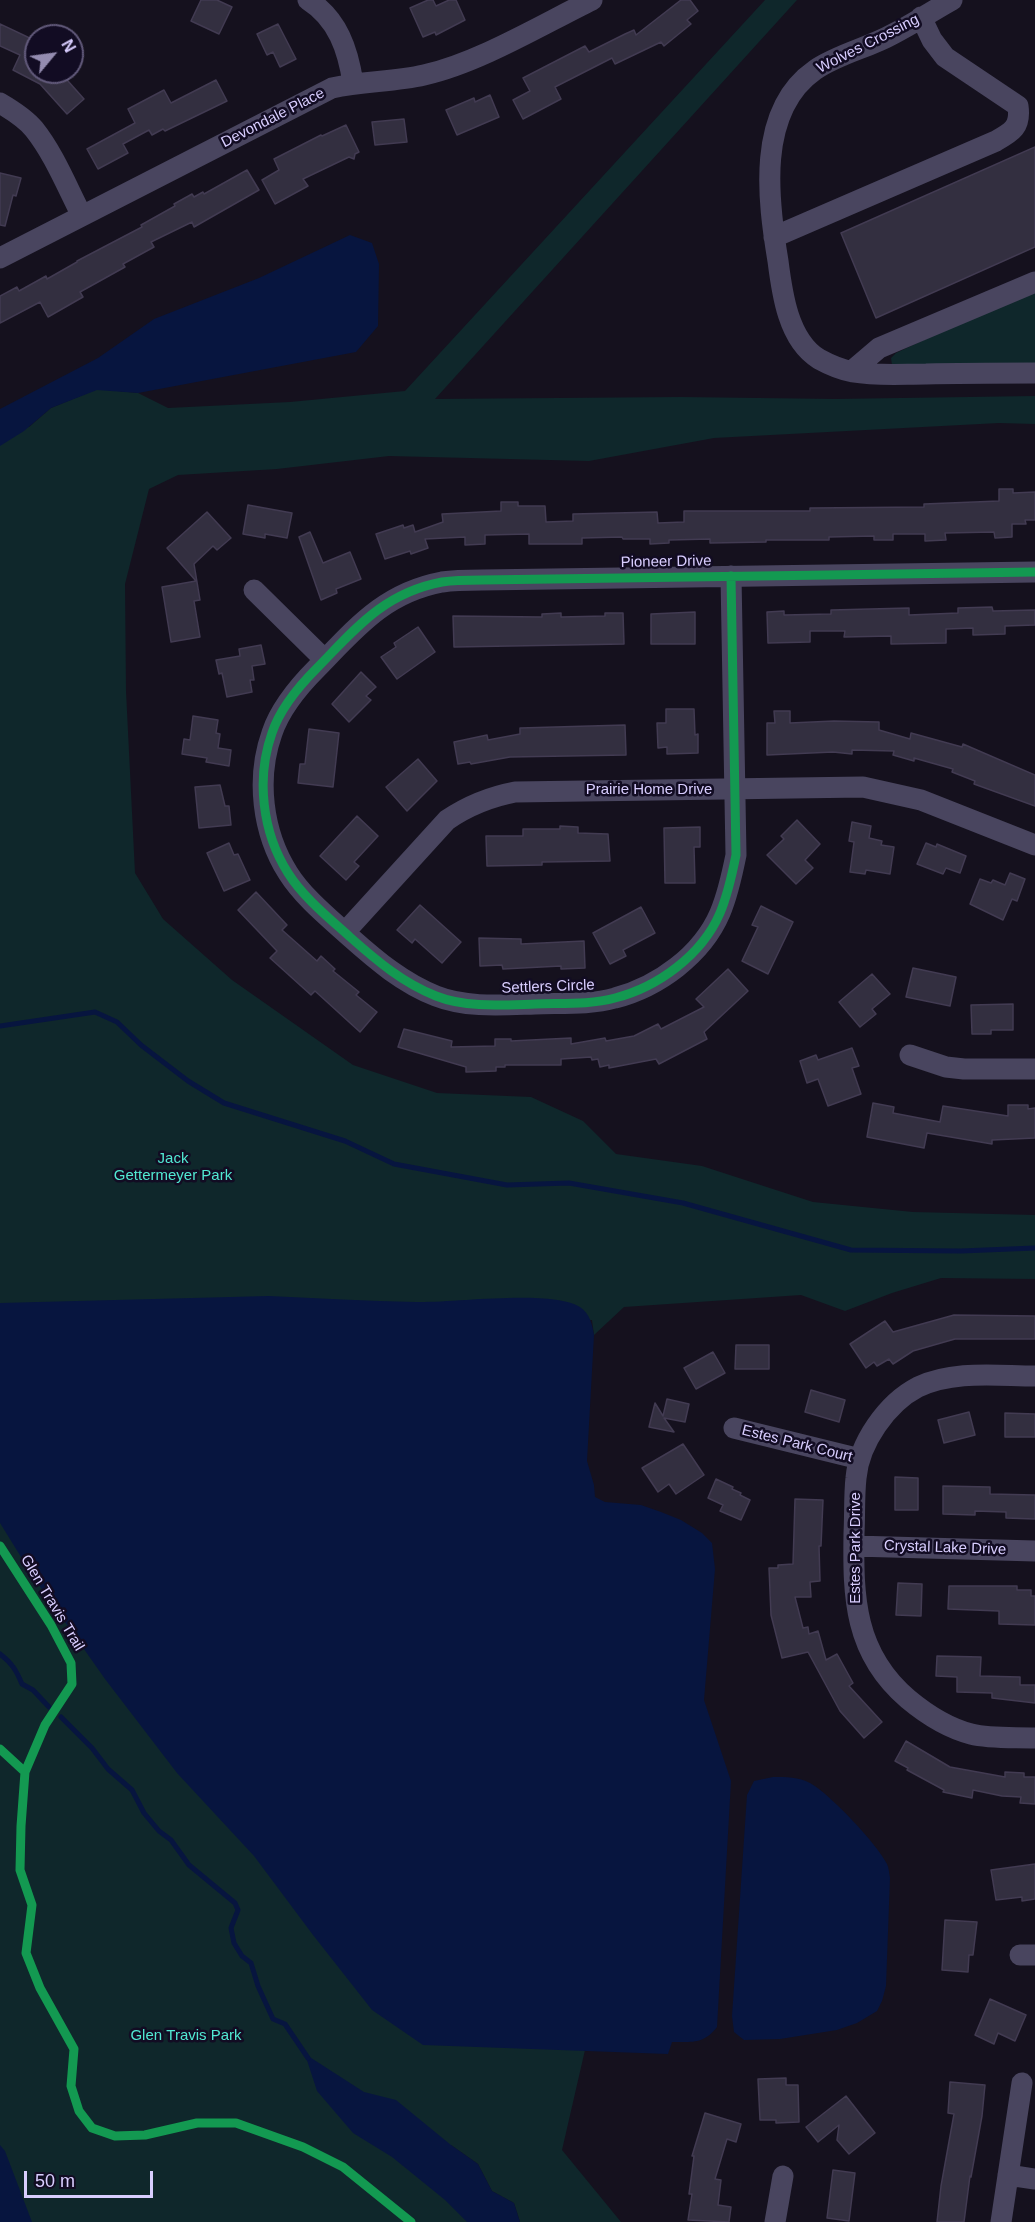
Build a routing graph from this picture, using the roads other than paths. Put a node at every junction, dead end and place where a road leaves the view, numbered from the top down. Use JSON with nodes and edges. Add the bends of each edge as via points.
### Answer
{"nodes":[{"id":1,"x":308,"y":0,"type":"edge"},
{"id":2,"x":592,"y":0,"type":"edge"},
{"id":3,"x":952,"y":0,"type":"edge"},
{"id":4,"x":921,"y":17,"type":"junction"},
{"id":5,"x":353,"y":83,"type":"junction"},
{"id":6,"x":0,"y":103,"type":"edge"},
{"id":7,"x":82,"y":216,"type":"junction"},
{"id":8,"x":774,"y":237,"type":"junction"},
{"id":9,"x":0,"y":258,"type":"edge"},
{"id":10,"x":1035,"y":282,"type":"edge"},
{"id":11,"x":852,"y":371,"type":"junction"},
{"id":12,"x":1035,"y":373,"type":"edge"},
{"id":13,"x":1035,"y":572,"type":"edge"},
{"id":14,"x":731,"y":576,"type":"junction"},
{"id":15,"x":254,"y":590,"type":"dead end"},
{"id":16,"x":325,"y":660,"type":"junction"},
{"id":17,"x":734,"y":789,"type":"junction"},
{"id":18,"x":1035,"y":845,"type":"edge"},
{"id":19,"x":345,"y":932,"type":"junction"},
{"id":20,"x":910,"y":1055,"type":"dead end"},
{"id":21,"x":1035,"y":1069,"type":"edge"},
{"id":22,"x":1035,"y":1376,"type":"edge"},
{"id":23,"x":734,"y":1428,"type":"dead end"},
{"id":24,"x":860,"y":1459,"type":"junction"},
{"id":25,"x":854,"y":1546,"type":"junction"},
{"id":26,"x":1035,"y":1551,"type":"edge"},
{"id":27,"x":1035,"y":1738,"type":"edge"},
{"id":28,"x":1022,"y":2084,"type":"dead end"},
{"id":29,"x":1008,"y":2175,"type":"junction"},
{"id":30,"x":783,"y":2176,"type":"dead end"},
{"id":31,"x":1035,"y":2179,"type":"edge"},
{"id":32,"x":775,"y":2222,"type":"edge"},
{"id":33,"x":1001,"y":2222,"type":"edge"}],
"edges":[{"from":1,"to":5,"type":"street","via":[[338,31]]},
{"from":2,"to":5,"type":"street","name":"Devondale Place","via":[[450,67],[423,75]]},
{"from":3,"to":4,"type":"street","name":"Wolves Crossing"},
{"from":4,"to":8,"type":"street","name":"Wolves Crossing","via":[[894,34],[814,70],[788,101],[778,123],[770,159]]},
{"from":4,"to":8,"type":"street","via":[[945,57],[1018,106],[1020,118],[1012,132]]},
{"from":5,"to":7,"type":"street","name":"Devondale Place","via":[[314,96]]},
{"from":6,"to":7,"type":"street","via":[[33,128]]},
{"from":7,"to":9,"type":"street","name":"Devondale Place"},
{"from":8,"to":11,"type":"street","name":"Wolves Crossing","via":[[781,285],[791,321],[803,342],[818,358]]},
{"from":10,"to":11,"type":"street","via":[[879,348]]},
{"from":11,"to":12,"type":"street","name":"Wolves Crossing"},
{"from":13,"to":14,"type":"street","name":"Pioneer Drive"},
{"from":14,"to":16,"type":"street","name":"Pioneer Drive","via":[[444,582],[420,587],[378,608]]},
{"from":14,"to":17,"type":"street","name":"Settlers Circle"},
{"from":15,"to":16,"type":"street"},
{"from":16,"to":19,"type":"street","name":"Settlers Circle","via":[[285,706],[272,731],[263,788],[266,820],[288,873]]},
{"from":17,"to":18,"type":"street","name":"Prairie Home Drive","via":[[863,787],[894,792]]},
{"from":17,"to":19,"type":"street","name":"Prairie Home Drive","via":[[534,791],[490,797],[447,820]]},
{"from":17,"to":19,"type":"street","name":"Settlers Circle","via":[[736,855],[719,915],[684,961],[642,989],[613,999],[582,1003],[464,1004],[408,984]]},
{"from":20,"to":21,"type":"street","via":[[964,1069]]},
{"from":22,"to":24,"type":"street","name":"Estes Park Drive","via":[[962,1375],[918,1388],[896,1402],[882,1419]]},
{"from":23,"to":24,"type":"street","name":"Estes Park Court"},
{"from":24,"to":25,"type":"street","name":"Estes Park Drive"},
{"from":25,"to":26,"type":"street","name":"Crystal Lake Drive"},
{"from":25,"to":27,"type":"street","name":"Estes Park Drive","via":[[856,1609],[863,1634],[886,1676],[906,1698],[927,1714],[973,1735]]},
{"from":28,"to":29,"type":"street"},
{"from":29,"to":31,"type":"street"},
{"from":29,"to":33,"type":"street"},
{"from":30,"to":32,"type":"street"}]}
